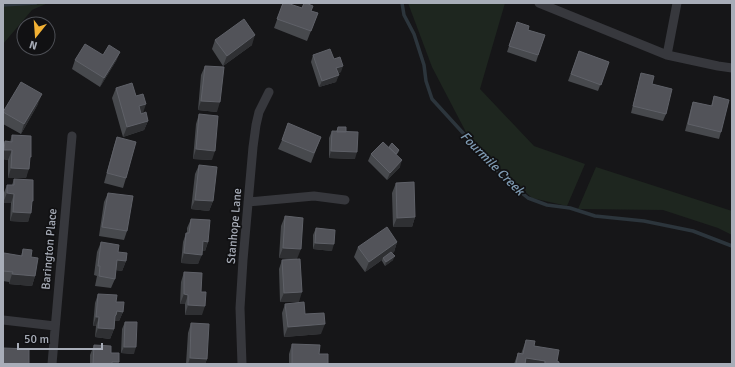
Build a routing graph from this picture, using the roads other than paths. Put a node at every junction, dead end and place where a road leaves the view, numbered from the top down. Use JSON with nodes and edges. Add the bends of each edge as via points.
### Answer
{"nodes":[{"id":1,"x":539,"y":3,"type":"edge"},
{"id":2,"x":677,"y":3,"type":"edge"},
{"id":3,"x":667,"y":55,"type":"junction"},
{"id":4,"x":732,"y":68,"type":"edge"},
{"id":5,"x":269,"y":92,"type":"dead end"},
{"id":6,"x":72,"y":136,"type":"dead end"},
{"id":7,"x":345,"y":200,"type":"dead end"},
{"id":8,"x":248,"y":202,"type":"junction"},
{"id":9,"x":3,"y":320,"type":"edge"},
{"id":10,"x":55,"y":326,"type":"junction"},
{"id":11,"x":52,"y":364,"type":"edge"},
{"id":12,"x":242,"y":364,"type":"edge"}],
"edges":[{"from":1,"to":3,"type":"street"},
{"from":2,"to":3,"type":"street"},
{"from":3,"to":4,"type":"street"},
{"from":5,"to":8,"type":"street","name":"Stanhope Lane","via":[[256,125]]},
{"from":6,"to":10,"type":"street","name":"Barington Place"},
{"from":7,"to":8,"type":"street","via":[[314,196]]},
{"from":8,"to":12,"type":"street","name":"Stanhope Lane","via":[[240,308]]},
{"from":9,"to":10,"type":"street"},
{"from":10,"to":11,"type":"street","name":"Barington Place"}]}
